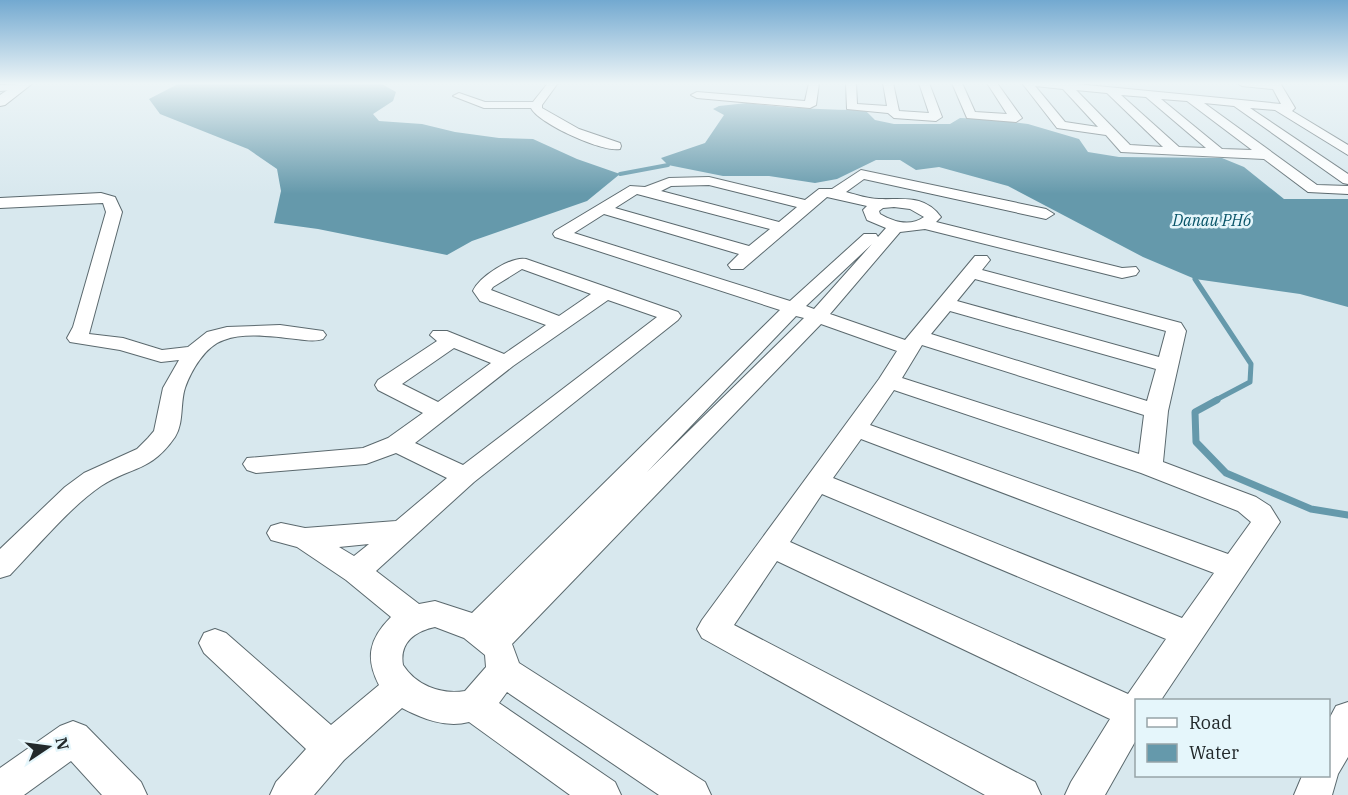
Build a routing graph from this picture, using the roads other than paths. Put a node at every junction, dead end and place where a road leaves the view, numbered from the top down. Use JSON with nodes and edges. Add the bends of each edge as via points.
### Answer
{"nodes":[{"id":1,"x":555,"y":120,"type":"edge"},
{"id":2,"x":1027,"y":120,"type":"edge"},
{"id":3,"x":1057,"y":120,"type":"edge"},
{"id":4,"x":1099,"y":120,"type":"edge"},
{"id":5,"x":1142,"y":120,"type":"edge"},
{"id":6,"x":1185,"y":120,"type":"edge"},
{"id":7,"x":1220,"y":120,"type":"edge"},
{"id":8,"x":1262,"y":120,"type":"edge"},
{"id":9,"x":1311,"y":120,"type":"edge"},
{"id":10,"x":1061,"y":125,"type":"junction"},
{"id":11,"x":1110,"y":132,"type":"junction"},
{"id":12,"x":615,"y":146,"type":"dead end"},
{"id":13,"x":1175,"y":151,"type":"junction"},
{"id":14,"x":1348,"y":151,"type":"edge"},
{"id":15,"x":1219,"y":153,"type":"junction"},
{"id":16,"x":1267,"y":155,"type":"junction"},
{"id":17,"x":1348,"y":180,"type":"edge"},
{"id":18,"x":1348,"y":190,"type":"edge"},
{"id":19,"x":649,"y":191,"type":"junction"},
{"id":20,"x":835,"y":194,"type":"junction"},
{"id":21,"x":0,"y":203,"type":"edge"},
{"id":22,"x":807,"y":205,"type":"junction"},
{"id":23,"x":603,"y":209,"type":"junction"},
{"id":24,"x":1046,"y":214,"type":"dead end"},
{"id":25,"x":887,"y":218,"type":"junction"},
{"id":26,"x":930,"y":221,"type":"junction"},
{"id":27,"x":781,"y":227,"type":"junction"},
{"id":28,"x":753,"y":253,"type":"junction"},
{"id":29,"x":737,"y":265,"type":"dead end"},
{"id":30,"x":604,"y":294,"type":"junction"},
{"id":31,"x":947,"y":304,"type":"junction"},
{"id":32,"x":793,"y":308,"type":"junction"},
{"id":33,"x":817,"y":317,"type":"junction"},
{"id":34,"x":560,"y":323,"type":"junction"},
{"id":35,"x":316,"y":335,"type":"dead end"},
{"id":36,"x":914,"y":343,"type":"junction"},
{"id":37,"x":194,"y":352,"type":"junction"},
{"id":38,"x":506,"y":362,"type":"junction"},
{"id":39,"x":1166,"y":365,"type":"junction"},
{"id":40,"x":889,"y":381,"type":"junction"},
{"id":41,"x":1156,"y":411,"type":"junction"},
{"id":42,"x":440,"y":412,"type":"junction"},
{"id":43,"x":855,"y":428,"type":"junction"},
{"id":44,"x":396,"y":444,"type":"junction"},
{"id":45,"x":256,"y":464,"type":"dead end"},
{"id":46,"x":1150,"y":467,"type":"junction"},
{"id":47,"x":465,"y":476,"type":"junction"},
{"id":48,"x":817,"y":482,"type":"junction"},
{"id":49,"x":401,"y":531,"type":"junction"},
{"id":50,"x":771,"y":546,"type":"junction"},
{"id":51,"x":0,"y":567,"type":"edge"},
{"id":52,"x":1234,"y":568,"type":"junction"},
{"id":53,"x":356,"y":572,"type":"junction"},
{"id":54,"x":414,"y":618,"type":"junction"},
{"id":55,"x":1188,"y":634,"type":"junction"},
{"id":56,"x":215,"y":643,"type":"dead end"},
{"id":57,"x":491,"y":648,"type":"junction"},
{"id":58,"x":400,"y":688,"type":"junction"},
{"id":59,"x":1143,"y":699,"type":"edge"},
{"id":60,"x":474,"y":705,"type":"junction"},
{"id":61,"x":1135,"y":706,"type":"edge"},
{"id":62,"x":1135,"y":710,"type":"edge"},
{"id":63,"x":331,"y":748,"type":"junction"},
{"id":64,"x":1322,"y":777,"type":"edge"},
{"id":65,"x":0,"y":790,"type":"edge"},
{"id":66,"x":128,"y":795,"type":"edge"},
{"id":67,"x":289,"y":795,"type":"edge"},
{"id":68,"x":602,"y":795,"type":"edge"},
{"id":69,"x":692,"y":795,"type":"edge"},
{"id":70,"x":1022,"y":795,"type":"edge"},
{"id":71,"x":1084,"y":795,"type":"edge"},
{"id":72,"x":1313,"y":795,"type":"edge"}],
"edges":[{"from":1,"to":12,"type":"street","via":[[599,143]]},
{"from":2,"to":10,"type":"street"},
{"from":3,"to":10,"type":"street"},
{"from":4,"to":11,"type":"street"},
{"from":5,"to":13,"type":"street"},
{"from":6,"to":15,"type":"street"},
{"from":7,"to":16,"type":"street"},
{"from":8,"to":17,"type":"street"},
{"from":9,"to":14,"type":"street"},
{"from":10,"to":11,"type":"street"},
{"from":11,"to":13,"type":"street","via":[[1126,149]]},
{"from":13,"to":15,"type":"street"},
{"from":15,"to":16,"type":"street"},
{"from":16,"to":18,"type":"street","via":[[1313,189]]},
{"from":19,"to":22,"type":"street","via":[[669,182],[709,181]]},
{"from":19,"to":23,"type":"street","via":[[635,189]]},
{"from":19,"to":27,"type":"street"},
{"from":20,"to":22,"type":"street","via":[[824,192]]},
{"from":20,"to":24,"type":"street","via":[[861,174]]},
{"from":20,"to":25,"type":"street"},
{"from":21,"to":37,"type":"street","via":[[110,200],[114,212],[77,338],[123,344],[161,356]]},
{"from":22,"to":27,"type":"street"},
{"from":23,"to":28,"type":"street"},
{"from":23,"to":32,"type":"street","via":[[561,234]]},
{"from":25,"to":26,"type":"street","via":[[913,228]]},
{"from":25,"to":26,"type":"street","via":[[894,202],[926,209]]},
{"from":25,"to":32,"type":"street"},
{"from":25,"to":33,"type":"street"},
{"from":26,"to":26,"type":"street","via":[[1124,265],[1130,271],[1122,273]]},
{"from":27,"to":28,"type":"street"},
{"from":28,"to":29,"type":"street"},
{"from":30,"to":34,"type":"street"},
{"from":30,"to":34,"type":"street","via":[[520,262],[485,284],[482,291],[487,297]]},
{"from":30,"to":47,"type":"street","via":[[671,316]]},
{"from":31,"to":36,"type":"street"},
{"from":31,"to":39,"type":"street"},
{"from":31,"to":39,"type":"street","via":[[976,266],[1168,324],[1176,331]]},
{"from":32,"to":33,"type":"street"},
{"from":32,"to":57,"type":"street"},
{"from":33,"to":36,"type":"street"},
{"from":33,"to":57,"type":"street"},
{"from":34,"to":38,"type":"street"},
{"from":35,"to":37,"type":"street","via":[[231,332],[208,339]]},
{"from":36,"to":40,"type":"street"},
{"from":36,"to":41,"type":"street"},
{"from":37,"to":51,"type":"street","via":[[174,388],[166,432],[157,444],[146,455],[93,479]]},
{"from":38,"to":42,"type":"street"},
{"from":38,"to":42,"type":"street","via":[[445,337],[386,385]]},
{"from":39,"to":41,"type":"street"},
{"from":40,"to":43,"type":"street"},
{"from":40,"to":46,"type":"street"},
{"from":41,"to":46,"type":"street"},
{"from":42,"to":44,"type":"street"},
{"from":43,"to":48,"type":"street"},
{"from":43,"to":52,"type":"street"},
{"from":44,"to":45,"type":"street","via":[[366,456]]},
{"from":44,"to":47,"type":"street"},
{"from":46,"to":52,"type":"street","via":[[1247,504],[1260,513],[1266,522]]},
{"from":47,"to":49,"type":"street"},
{"from":48,"to":50,"type":"street"},
{"from":48,"to":55,"type":"street"},
{"from":49,"to":53,"type":"street"},
{"from":49,"to":53,"type":"street","via":[[293,536]]},
{"from":50,"to":61,"type":"street"},
{"from":50,"to":70,"type":"street","via":[[713,629]]},
{"from":52,"to":55,"type":"street"},
{"from":53,"to":54,"type":"street"},
{"from":54,"to":57,"type":"street","via":[[435,614],[453,618]]},
{"from":54,"to":58,"type":"street","via":[[398,629],[386,651],[386,668]]},
{"from":55,"to":59,"type":"street"},
{"from":56,"to":63,"type":"street"},
{"from":57,"to":60,"type":"street"},
{"from":57,"to":69,"type":"street"},
{"from":58,"to":60,"type":"street","via":[[437,707],[452,710]]},
{"from":58,"to":63,"type":"street"},
{"from":60,"to":68,"type":"street"},
{"from":62,"to":71,"type":"street"},
{"from":63,"to":67,"type":"street"},
{"from":64,"to":72,"type":"street"},
{"from":65,"to":66,"type":"street","via":[[73,738]]}]}
